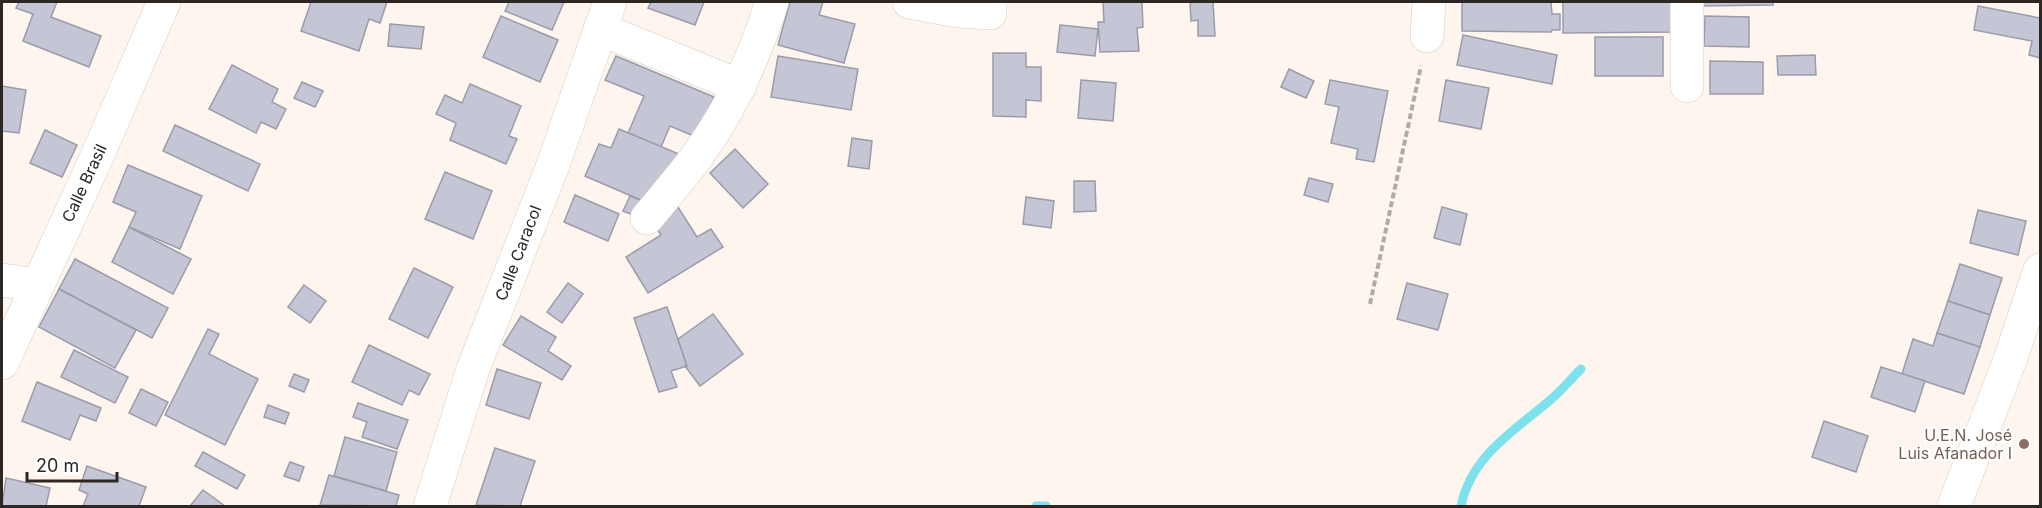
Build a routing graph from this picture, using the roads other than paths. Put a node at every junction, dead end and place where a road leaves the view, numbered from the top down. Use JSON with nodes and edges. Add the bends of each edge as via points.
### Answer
{"nodes":[{"id":1,"x":164,"y":2,"type":"edge"},
{"id":2,"x":772,"y":2,"type":"edge"},
{"id":3,"x":909,"y":2,"type":"edge"},
{"id":4,"x":990,"y":2,"type":"edge"},
{"id":5,"x":1429,"y":2,"type":"edge"},
{"id":6,"x":1687,"y":2,"type":"edge"},
{"id":7,"x":605,"y":15,"type":"edge"},
{"id":8,"x":1427,"y":36,"type":"road end"},
{"id":9,"x":740,"y":86,"type":"junction"},
{"id":10,"x":1687,"y":86,"type":"dead end"},
{"id":11,"x":647,"y":218,"type":"dead end"},
{"id":12,"x":2040,"y":270,"type":"edge"},
{"id":13,"x":2,"y":280,"type":"edge"},
{"id":14,"x":37,"y":285,"type":"junction"},
{"id":15,"x":2,"y":363,"type":"edge"},
{"id":16,"x":430,"y":507,"type":"edge"},
{"id":17,"x":1954,"y":507,"type":"edge"}],
"edges":[{"from":1,"to":14,"type":"street","name":"Calle Brasil"},
{"from":2,"to":9,"type":"street"},
{"from":3,"to":4,"type":"street","via":[[990,13]]},
{"from":5,"to":8,"type":"street"},
{"from":6,"to":10,"type":"street"},
{"from":7,"to":9,"type":"street"},
{"from":7,"to":16,"type":"street","name":"Calle Caracol","via":[[553,165],[473,369]]},
{"from":9,"to":11,"type":"street","via":[[700,153]]},
{"from":12,"to":17,"type":"street"},
{"from":13,"to":14,"type":"street"},
{"from":14,"to":15,"type":"street","name":"Calle Brasil"}]}
